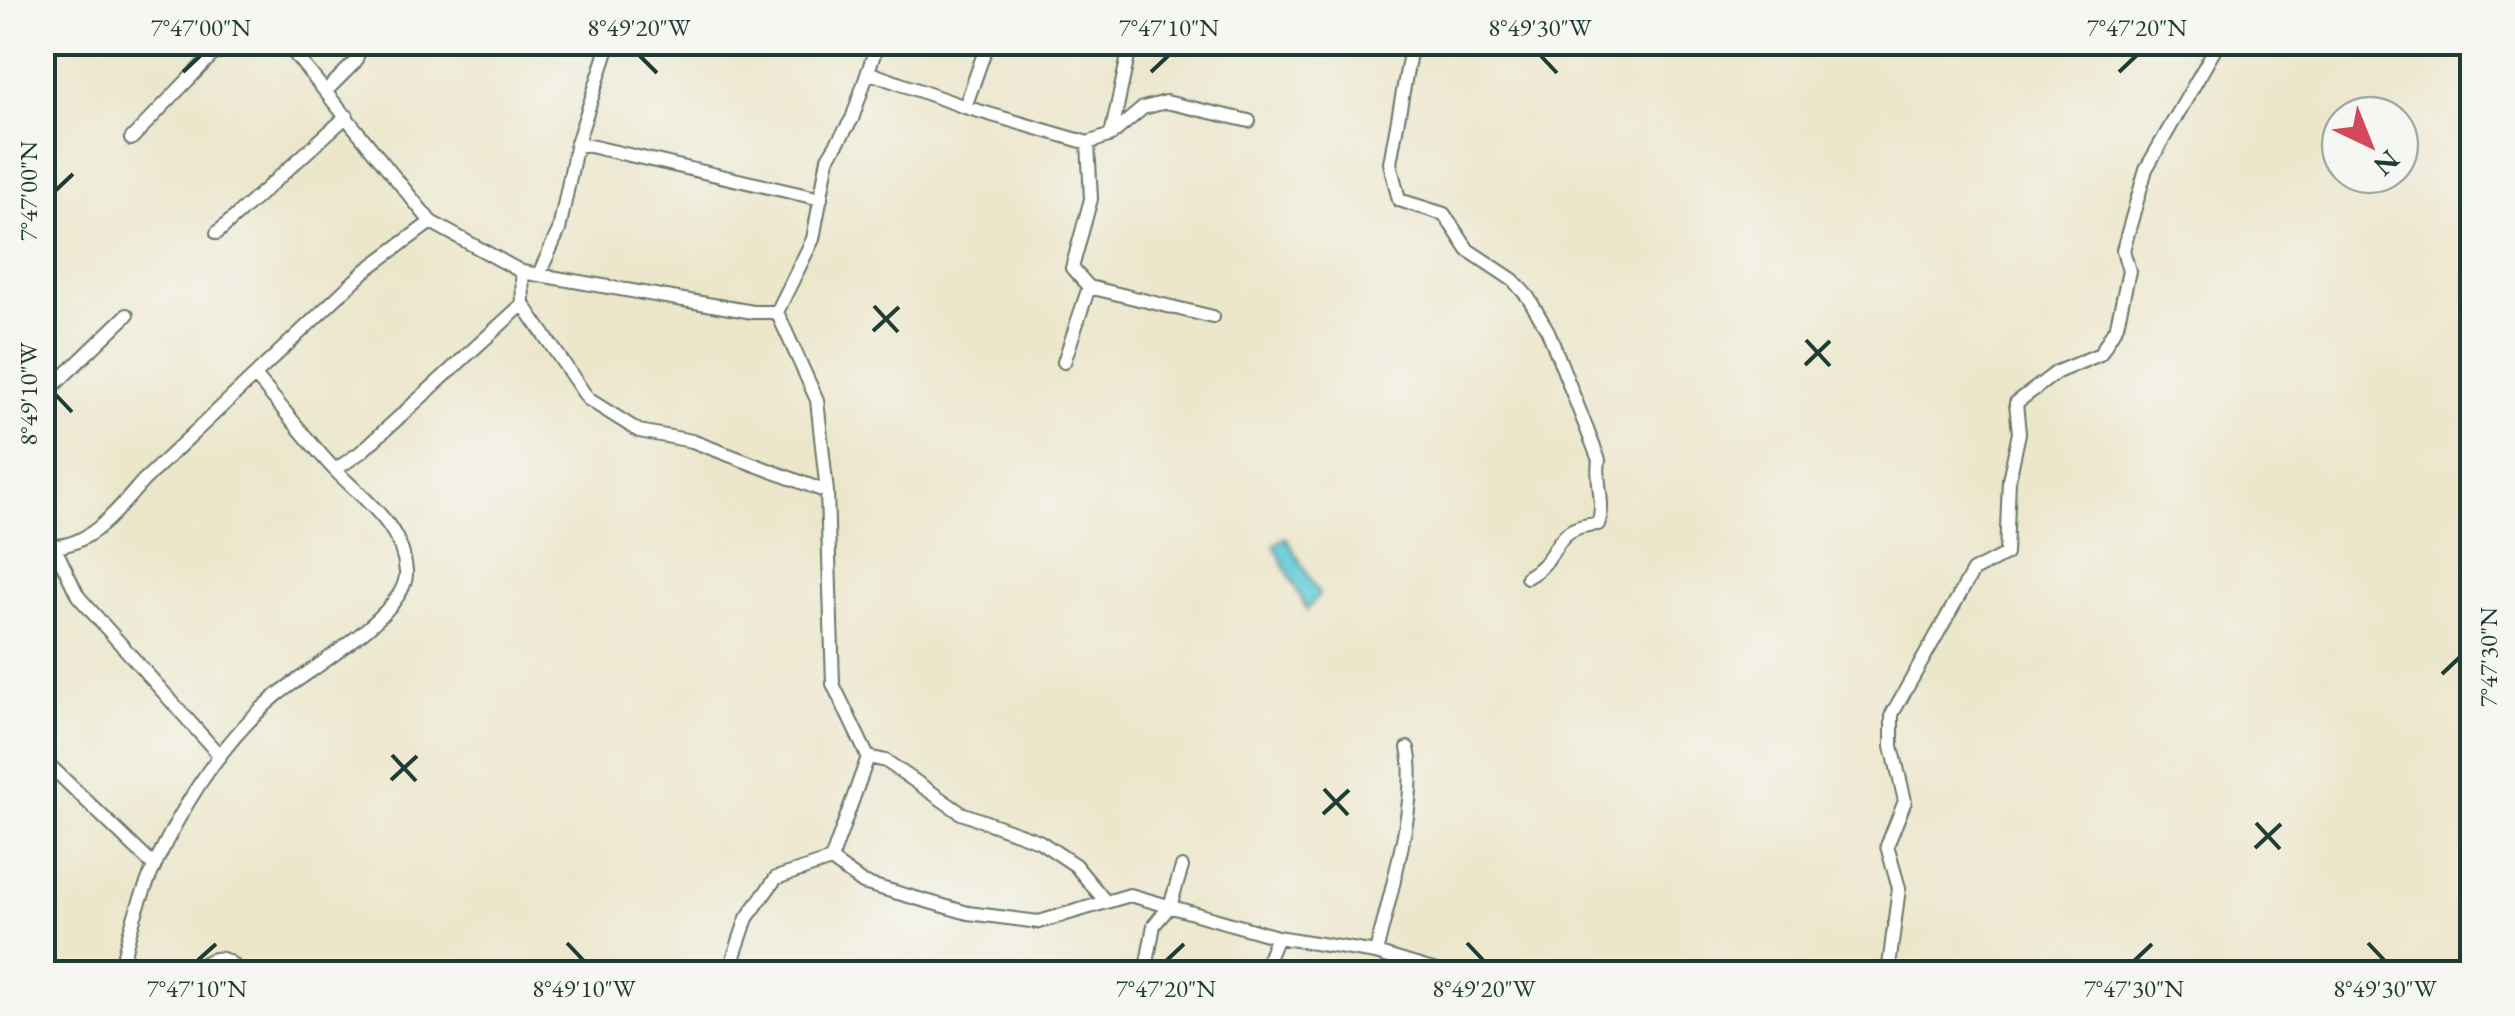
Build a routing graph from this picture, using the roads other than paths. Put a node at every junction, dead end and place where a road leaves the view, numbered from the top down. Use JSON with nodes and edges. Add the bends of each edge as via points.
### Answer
{"nodes":[{"id":1,"x":236,"y":42,"type":"edge"},
{"id":2,"x":285,"y":42,"type":"edge"},
{"id":3,"x":362,"y":42,"type":"edge"},
{"id":4,"x":610,"y":42,"type":"edge"},
{"id":5,"x":878,"y":42,"type":"edge"},
{"id":6,"x":988,"y":42,"type":"edge"},
{"id":7,"x":1131,"y":42,"type":"edge"},
{"id":8,"x":1412,"y":42,"type":"edge"},
{"id":9,"x":2218,"y":42,"type":"edge"},
{"id":10,"x":870,"y":73,"type":"junction"},
{"id":11,"x":326,"y":91,"type":"junction"},
{"id":12,"x":965,"y":107,"type":"junction"},
{"id":13,"x":347,"y":116,"type":"junction"},
{"id":14,"x":1249,"y":121,"type":"dead end"},
{"id":15,"x":1110,"y":135,"type":"junction"},
{"id":16,"x":131,"y":139,"type":"dead end"},
{"id":17,"x":576,"y":143,"type":"junction"},
{"id":18,"x":1088,"y":143,"type":"junction"},
{"id":19,"x":821,"y":199,"type":"junction"},
{"id":20,"x":430,"y":222,"type":"junction"},
{"id":21,"x":216,"y":233,"type":"dead end"},
{"id":22,"x":522,"y":272,"type":"junction"},
{"id":23,"x":538,"y":274,"type":"junction"},
{"id":24,"x":1090,"y":287,"type":"junction"},
{"id":25,"x":523,"y":304,"type":"junction"},
{"id":26,"x":778,"y":312,"type":"junction"},
{"id":27,"x":128,"y":315,"type":"dead end"},
{"id":28,"x":1214,"y":318,"type":"dead end"},
{"id":29,"x":1064,"y":362,"type":"dead end"},
{"id":30,"x":256,"y":376,"type":"junction"},
{"id":31,"x":42,"y":397,"type":"edge"},
{"id":32,"x":335,"y":470,"type":"junction"},
{"id":33,"x":827,"y":492,"type":"junction"},
{"id":34,"x":42,"y":534,"type":"edge"},
{"id":35,"x":54,"y":546,"type":"junction"},
{"id":36,"x":1528,"y":577,"type":"dead end"},
{"id":37,"x":1408,"y":748,"type":"dead end"},
{"id":38,"x":220,"y":756,"type":"junction"},
{"id":39,"x":868,"y":757,"type":"junction"},
{"id":40,"x":42,"y":758,"type":"edge"},
{"id":41,"x":831,"y":860,"type":"junction"},
{"id":42,"x":153,"y":865,"type":"junction"},
{"id":43,"x":1182,"y":867,"type":"dead end"},
{"id":44,"x":1106,"y":902,"type":"junction"},
{"id":45,"x":1170,"y":906,"type":"junction"},
{"id":46,"x":1276,"y":937,"type":"junction"},
{"id":47,"x":1376,"y":953,"type":"junction"},
{"id":48,"x":120,"y":974,"type":"edge"},
{"id":49,"x":190,"y":974,"type":"edge"},
{"id":50,"x":242,"y":974,"type":"edge"},
{"id":51,"x":728,"y":974,"type":"edge"},
{"id":52,"x":1145,"y":974,"type":"edge"},
{"id":53,"x":1262,"y":974,"type":"edge"},
{"id":54,"x":1446,"y":974,"type":"edge"},
{"id":55,"x":1888,"y":974,"type":"edge"}],
"edges":[{"from":1,"to":16,"type":"street","via":[[211,56]]},
{"from":2,"to":11,"type":"street"},
{"from":3,"to":11,"type":"street","via":[[356,62]]},
{"from":4,"to":17,"type":"street"},
{"from":5,"to":10,"type":"street"},
{"from":6,"to":12,"type":"street"},
{"from":7,"to":15,"type":"street"},
{"from":8,"to":36,"type":"street","via":[[1390,164],[1400,200],[1444,214],[1468,250],[1528,297],[1600,460],[1596,480],[1604,508],[1598,524],[1561,534],[1548,566]]},
{"from":9,"to":55,"type":"street","via":[[2146,169],[2123,250],[2129,271],[2117,325],[2100,354],[2057,372],[2016,404],[2006,554],[1973,571],[1892,714],[1905,801],[1887,846],[1899,888]]},
{"from":10,"to":12,"type":"street"},
{"from":10,"to":19,"type":"street","via":[[828,158]]},
{"from":11,"to":13,"type":"street"},
{"from":12,"to":18,"type":"street"},
{"from":13,"to":20,"type":"street"},
{"from":13,"to":21,"type":"street"},
{"from":14,"to":15,"type":"street","via":[[1166,102],[1142,108]]},
{"from":15,"to":18,"type":"street"},
{"from":17,"to":19,"type":"street"},
{"from":17,"to":23,"type":"street","via":[[569,197]]},
{"from":18,"to":24,"type":"street","via":[[1092,199],[1072,268]]},
{"from":19,"to":26,"type":"street","via":[[803,267]]},
{"from":20,"to":22,"type":"street"},
{"from":20,"to":30,"type":"street","via":[[366,270]]},
{"from":22,"to":23,"type":"street"},
{"from":22,"to":25,"type":"street"},
{"from":23,"to":26,"type":"street"},
{"from":24,"to":28,"type":"street"},
{"from":24,"to":29,"type":"street"},
{"from":25,"to":32,"type":"street"},
{"from":25,"to":33,"type":"street","via":[[588,399],[639,431],[692,441]]},
{"from":26,"to":33,"type":"street","via":[[817,400]]},
{"from":27,"to":31,"type":"street"},
{"from":30,"to":32,"type":"street"},
{"from":30,"to":35,"type":"street","via":[[112,516],[73,545]]},
{"from":32,"to":38,"type":"street","via":[[394,532],[407,575],[399,596],[240,726]]},
{"from":33,"to":39,"type":"street","via":[[833,684]]},
{"from":34,"to":35,"type":"street"},
{"from":35,"to":38,"type":"street","via":[[78,596]]},
{"from":37,"to":47,"type":"street","via":[[1404,821]]},
{"from":38,"to":42,"type":"street"},
{"from":39,"to":41,"type":"street"},
{"from":39,"to":44,"type":"street","via":[[886,761],[961,814],[1039,841],[1074,866]]},
{"from":40,"to":42,"type":"street"},
{"from":41,"to":44,"type":"street","via":[[863,883],[968,913],[1038,922]]},
{"from":41,"to":51,"type":"street","via":[[776,878],[747,918]]},
{"from":42,"to":48,"type":"street","via":[[129,924]]},
{"from":43,"to":45,"type":"street"},
{"from":44,"to":45,"type":"street","via":[[1130,894]]},
{"from":45,"to":46,"type":"street"},
{"from":45,"to":52,"type":"street","via":[[1154,925]]},
{"from":46,"to":47,"type":"street"},
{"from":46,"to":53,"type":"street"},
{"from":47,"to":54,"type":"street"},
{"from":49,"to":50,"type":"street","via":[[222,956]]}]}
